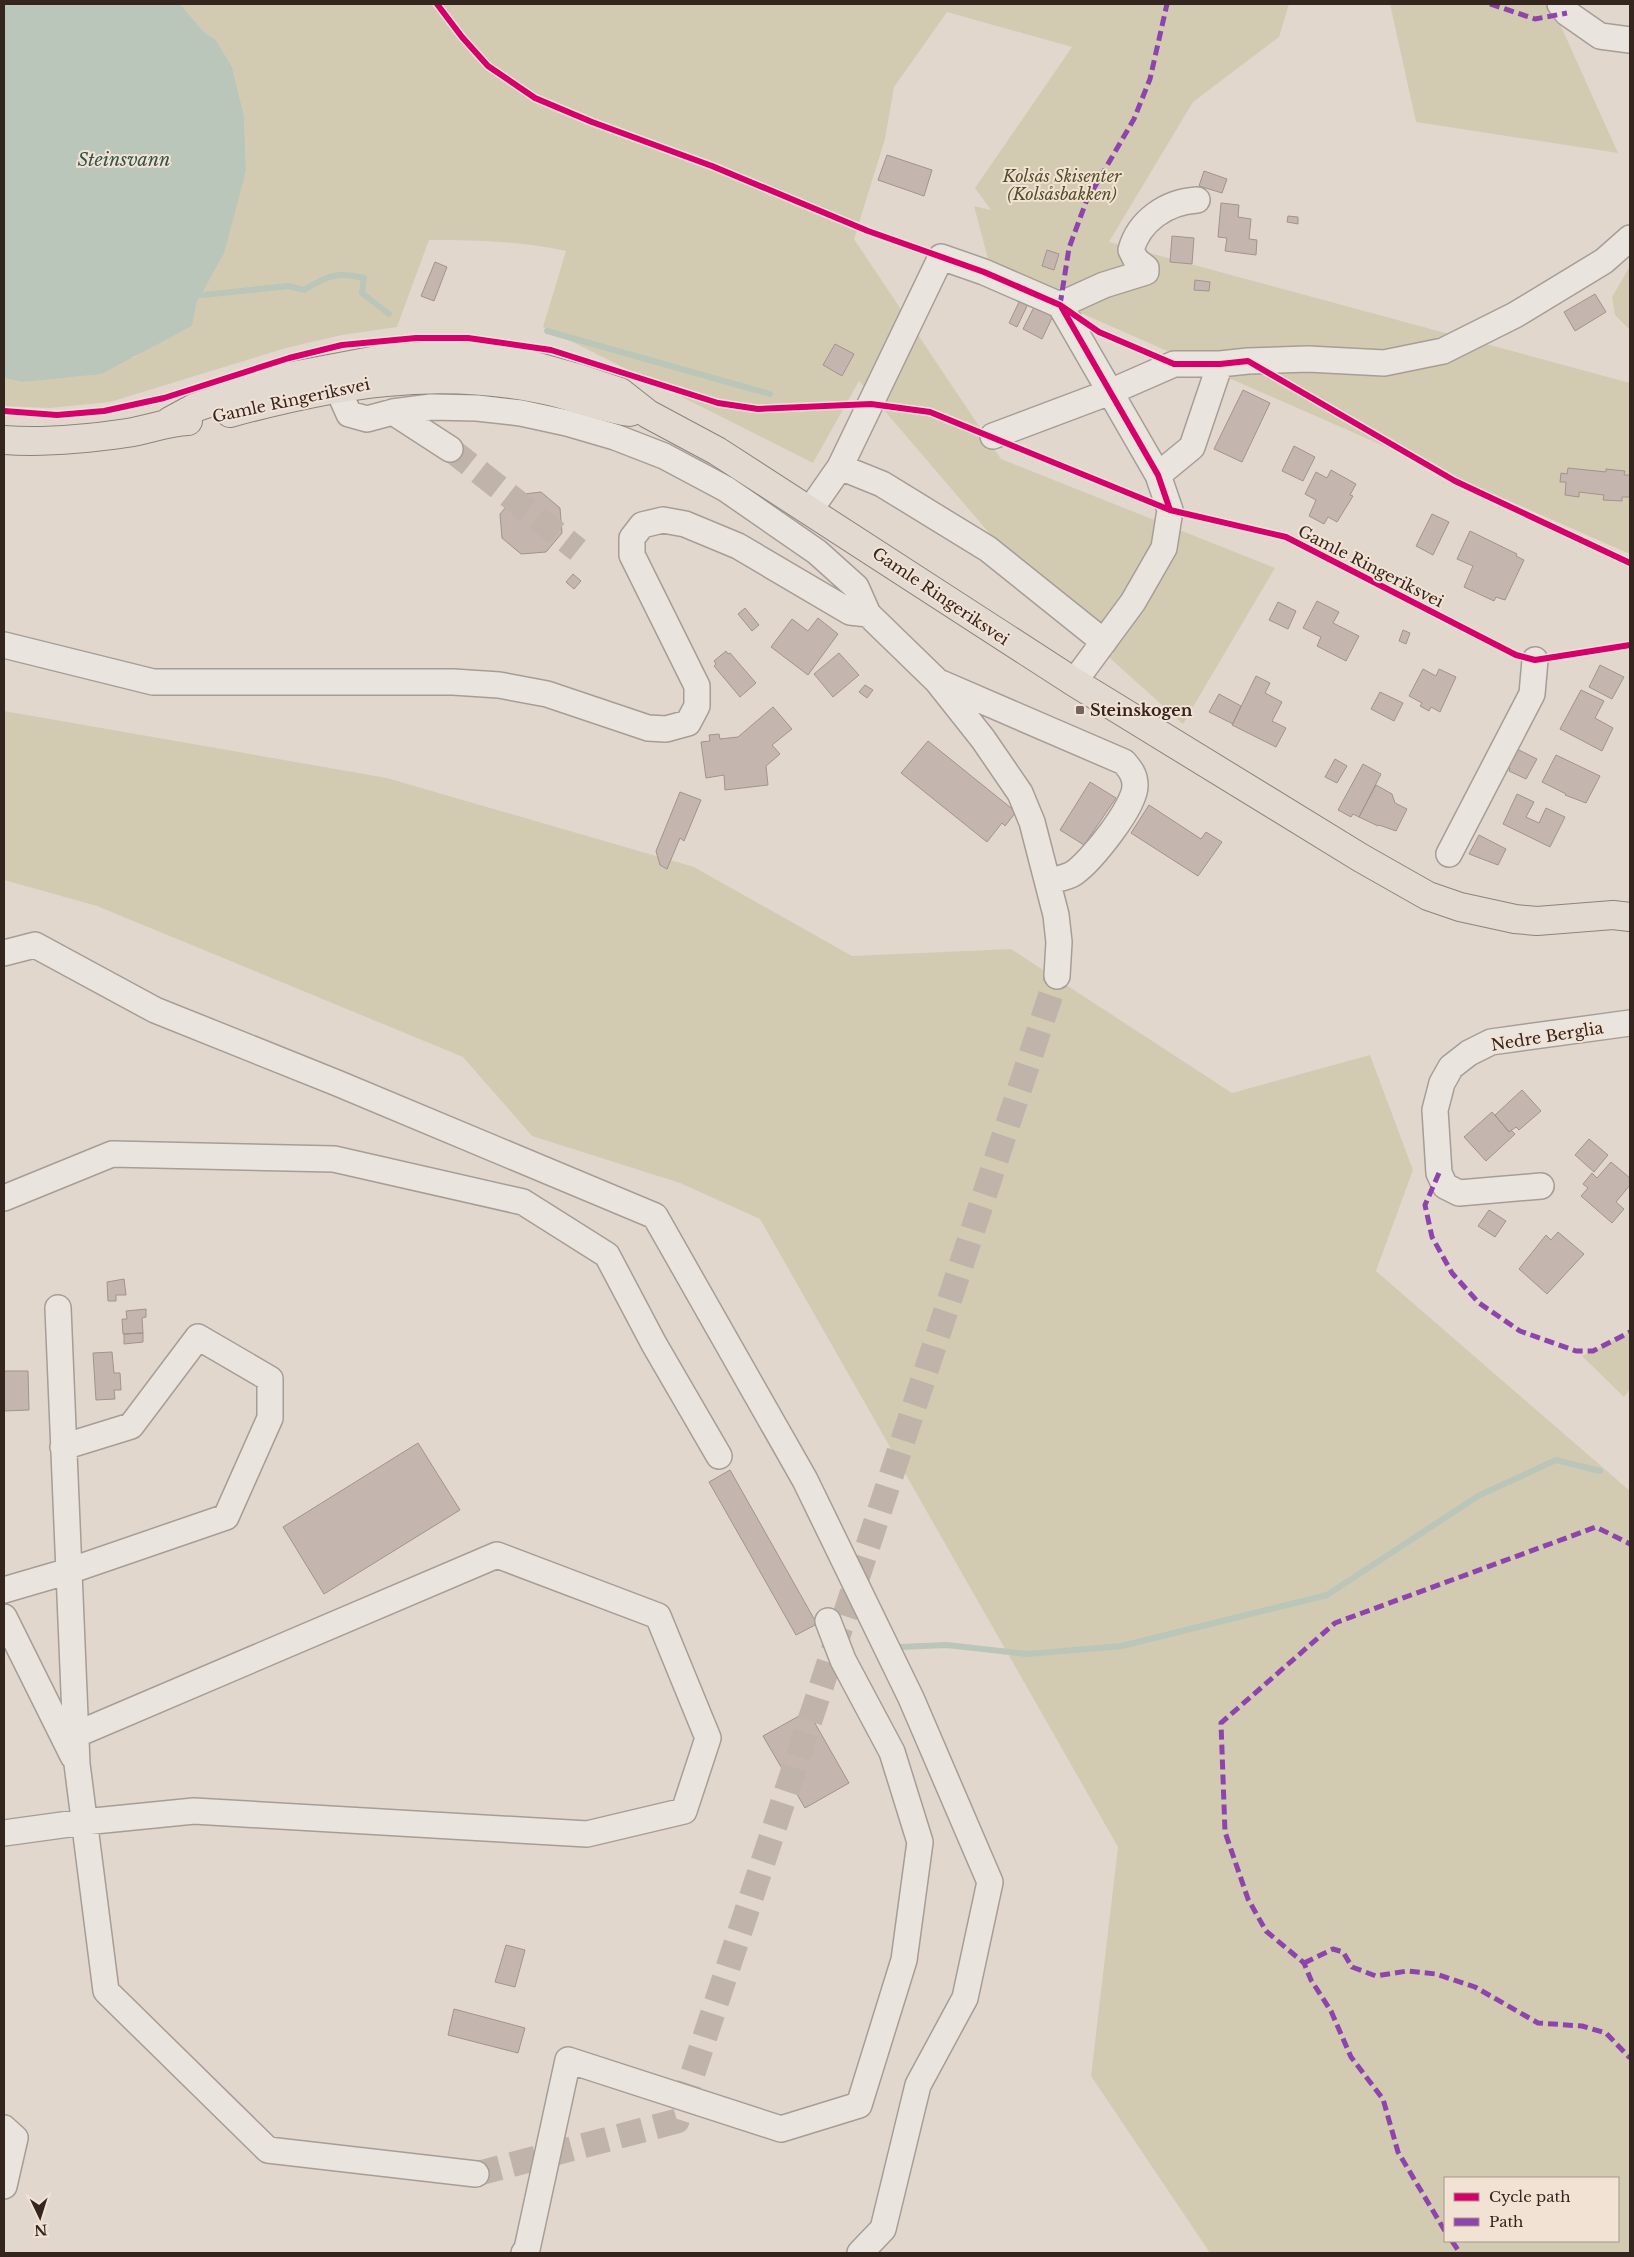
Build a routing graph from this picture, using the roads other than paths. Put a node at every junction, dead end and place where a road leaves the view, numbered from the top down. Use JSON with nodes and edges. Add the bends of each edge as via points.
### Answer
{"nodes":[{"id":1,"x":1560,"y":4,"type":"edge"},
{"id":2,"x":1630,"y":40,"type":"edge"},
{"id":3,"x":1197,"y":200,"type":"dead end"},
{"id":4,"x":1630,"y":238,"type":"edge"},
{"id":5,"x":1060,"y":305,"type":"junction"},
{"id":6,"x":1220,"y":364,"type":"junction"},
{"id":7,"x":335,"y":377,"type":"junction"},
{"id":8,"x":1110,"y":392,"type":"junction"},
{"id":9,"x":393,"y":412,"type":"junction"},
{"id":10,"x":993,"y":436,"type":"dead end"},
{"id":11,"x":4,"y":440,"type":"edge"},
{"id":12,"x":450,"y":449,"type":"tunnel mouth"},
{"id":13,"x":840,"y":466,"type":"junction"},
{"id":14,"x":1158,"y":474,"type":"junction"},
{"id":15,"x":810,"y":510,"type":"junction"},
{"id":16,"x":868,"y":614,"type":"junction"},
{"id":17,"x":1104,"y":642,"type":"junction"},
{"id":18,"x":4,"y":645,"type":"edge"},
{"id":19,"x":1535,"y":660,"type":"dead end"},
{"id":20,"x":937,"y":681,"type":"junction"},
{"id":21,"x":1074,"y":682,"type":"junction"},
{"id":22,"x":1449,"y":854,"type":"dead end"},
{"id":23,"x":1048,"y":881,"type":"junction"},
{"id":24,"x":1624,"y":913,"type":"edge"},
{"id":25,"x":4,"y":953,"type":"edge"},
{"id":26,"x":1057,"y":976,"type":"tunnel mouth"},
{"id":27,"x":1630,"y":1023,"type":"edge"},
{"id":28,"x":1541,"y":1186,"type":"dead end"},
{"id":29,"x":4,"y":1198,"type":"edge"},
{"id":30,"x":58,"y":1308,"type":"dead end"},
{"id":31,"x":64,"y":1447,"type":"junction"},
{"id":32,"x":719,"y":1456,"type":"dead end"},
{"id":33,"x":69,"y":1571,"type":"junction"},
{"id":34,"x":4,"y":1590,"type":"edge"},
{"id":35,"x":4,"y":1617,"type":"edge"},
{"id":36,"x":828,"y":1621,"type":"dead end"},
{"id":37,"x":76,"y":1735,"type":"junction"},
{"id":38,"x":77,"y":1764,"type":"junction"},
{"id":39,"x":84,"y":1822,"type":"junction"},
{"id":40,"x":4,"y":1833,"type":"edge"},
{"id":41,"x":4,"y":2128,"type":"edge"},
{"id":42,"x":476,"y":2174,"type":"tunnel mouth"},
{"id":43,"x":4,"y":2186,"type":"edge"},
{"id":44,"x":524,"y":2253,"type":"edge"},
{"id":45,"x":860,"y":2253,"type":"edge"}],
"edges":[{"from":1,"to":2,"type":"street","via":[[1567,13],[1600,36]]},
{"from":3,"to":5,"type":"street","via":[[1166,209],[1141,228],[1131,250],[1146,272],[1104,285]]},
{"from":4,"to":6,"type":"street","via":[[1604,261],[1515,315],[1443,350],[1384,364],[1308,359]]},
{"from":5,"to":8,"type":"street"},
{"from":5,"to":13,"type":"street","via":[[941,257]]},
{"from":6,"to":8,"type":"street","via":[[1174,364]]},
{"from":6,"to":14,"type":"street","via":[[1192,446]]},
{"from":7,"to":9,"type":"street","via":[[349,414],[367,419]]},
{"from":7,"to":11,"type":"main road","name":"Gamle Ringeriksvei","via":[[282,378],[194,408],[170,421],[130,432],[83,439]]},
{"from":7,"to":15,"type":"main road","name":"Gamle Ringeriksvei","via":[[382,359],[439,355],[478,356],[546,368],[620,392],[648,414],[716,451]]},
{"from":8,"to":10,"type":"street"},
{"from":8,"to":14,"type":"street"},
{"from":9,"to":12,"type":"street"},
{"from":9,"to":16,"type":"street","via":[[431,407],[521,413],[615,437],[664,456],[726,489],[817,552],[856,587]]},
{"from":13,"to":15,"type":"street"},
{"from":13,"to":17,"type":"street","via":[[882,484],[988,549]]},
{"from":14,"to":17,"type":"street","via":[[1170,510],[1164,548],[1133,602]]},
{"from":15,"to":21,"type":"main road","name":"Gamle Ringeriksvei"},
{"from":16,"to":18,"type":"street","via":[[850,612],[738,546],[685,524],[663,520],[642,525],[632,538],[632,555],[697,686],[697,706],[688,723],[666,729],[648,728],[547,694],[499,685],[453,682],[153,682]]},
{"from":16,"to":20,"type":"street"},
{"from":17,"to":21,"type":"street"},
{"from":19,"to":22,"type":"street","via":[[1532,694]]},
{"from":20,"to":23,"type":"street","via":[[1020,793],[1032,822]]},
{"from":20,"to":23,"type":"street","via":[[1124,762],[1134,775],[1135,787],[1130,804],[1093,856],[1073,874]]},
{"from":21,"to":24,"type":"main road","name":"Gamle Ringeriksvei","via":[[1428,896],[1514,919],[1563,920]]},
{"from":23,"to":26,"type":"street","via":[[1058,933]]},
{"from":25,"to":45,"type":"street","via":[[35,945],[155,1010],[656,1216],[805,1480],[911,1698],[990,1882],[965,1998],[918,2085],[883,2229]]},
{"from":27,"to":28,"type":"street","name":"Nedre Berglia","via":[[1491,1042],[1469,1052],[1451,1067],[1442,1083],[1435,1110],[1439,1173],[1445,1186],[1459,1193]]},
{"from":29,"to":32,"type":"street","via":[[112,1154],[334,1159],[523,1202],[607,1255]]},
{"from":30,"to":31,"type":"street"},
{"from":31,"to":33,"type":"street"},
{"from":31,"to":33,"type":"street","via":[[131,1426],[198,1337],[270,1379],[270,1418],[226,1517]]},
{"from":33,"to":34,"type":"street"},
{"from":33,"to":37,"type":"street"},
{"from":35,"to":38,"type":"street"},
{"from":36,"to":44,"type":"street","via":[[844,1660],[892,1752],[920,1842],[904,1960],[859,2105],[781,2129],[568,2060]]},
{"from":37,"to":38,"type":"street"},
{"from":37,"to":39,"type":"street","via":[[497,1556],[658,1616],[708,1738],[684,1811],[587,1834],[194,1811]]},
{"from":38,"to":39,"type":"street"},
{"from":39,"to":40,"type":"street"},
{"from":39,"to":42,"type":"street","via":[[106,1991],[268,2150]]},
{"from":41,"to":43,"type":"street","via":[[15,2138]]}]}
